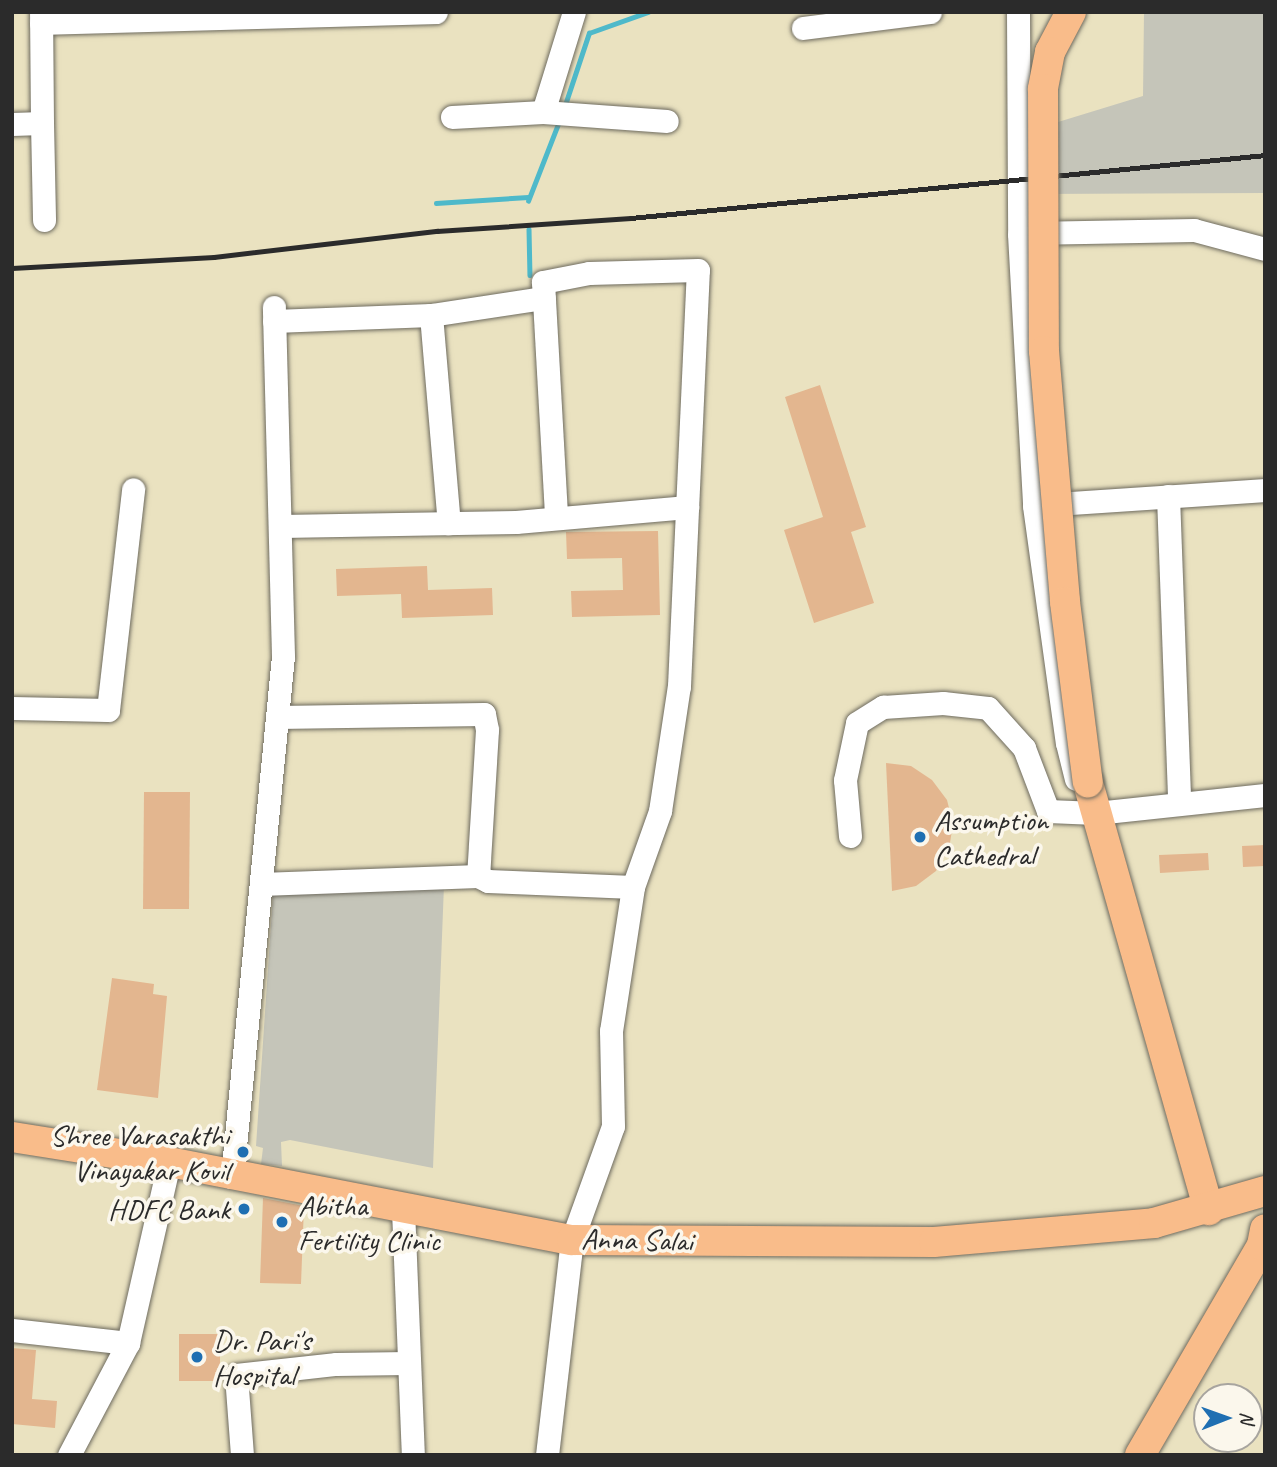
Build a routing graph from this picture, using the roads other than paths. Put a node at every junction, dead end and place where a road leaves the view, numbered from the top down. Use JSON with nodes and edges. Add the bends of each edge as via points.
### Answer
{"nodes":[{"id":1,"x":436,"y":12,"type":"edge"},
{"id":2,"x":574,"y":12,"type":"edge"},
{"id":3,"x":930,"y":12,"type":"edge"},
{"id":4,"x":1018,"y":12,"type":"edge"},
{"id":5,"x":1070,"y":12,"type":"edge"},
{"id":6,"x":41,"y":18,"type":"edge"},
{"id":7,"x":803,"y":28,"type":"dead end"},
{"id":8,"x":543,"y":112,"type":"junction"},
{"id":9,"x":452,"y":117,"type":"dead end"},
{"id":10,"x":667,"y":121,"type":"dead end"},
{"id":11,"x":42,"y":123,"type":"junction"},
{"id":12,"x":12,"y":124,"type":"edge"},
{"id":13,"x":44,"y":220,"type":"dead end"},
{"id":14,"x":1019,"y":234,"type":"junction"},
{"id":15,"x":1265,"y":249,"type":"edge"},
{"id":16,"x":544,"y":298,"type":"junction"},
{"id":17,"x":431,"y":315,"type":"junction"},
{"id":18,"x":133,"y":489,"type":"dead end"},
{"id":19,"x":1265,"y":490,"type":"edge"},
{"id":20,"x":1168,"y":496,"type":"junction"},
{"id":21,"x":1034,"y":506,"type":"junction"},
{"id":22,"x":688,"y":507,"type":"junction"},
{"id":23,"x":556,"y":517,"type":"junction"},
{"id":24,"x":449,"y":523,"type":"junction"},
{"id":25,"x":281,"y":526,"type":"junction"},
{"id":26,"x":12,"y":708,"type":"edge"},
{"id":27,"x":277,"y":717,"type":"junction"},
{"id":28,"x":1265,"y":795,"type":"edge"},
{"id":29,"x":1180,"y":802,"type":"junction"},
{"id":30,"x":1096,"y":813,"type":"junction"},
{"id":31,"x":850,"y":836,"type":"dead end"},
{"id":32,"x":478,"y":876,"type":"junction"},
{"id":33,"x":261,"y":884,"type":"junction"},
{"id":34,"x":633,"y":887,"type":"junction"},
{"id":35,"x":12,"y":1137,"type":"edge"},
{"id":36,"x":169,"y":1163,"type":"junction"},
{"id":37,"x":232,"y":1177,"type":"junction"},
{"id":38,"x":1265,"y":1191,"type":"edge"},
{"id":39,"x":403,"y":1209,"type":"junction"},
{"id":40,"x":1209,"y":1210,"type":"junction"},
{"id":41,"x":1265,"y":1229,"type":"edge"},
{"id":42,"x":572,"y":1240,"type":"junction"},
{"id":43,"x":12,"y":1330,"type":"edge"},
{"id":44,"x":128,"y":1342,"type":"junction"},
{"id":45,"x":408,"y":1363,"type":"junction"},
{"id":46,"x":69,"y":1455,"type":"edge"},
{"id":47,"x":242,"y":1455,"type":"edge"},
{"id":48,"x":413,"y":1455,"type":"edge"},
{"id":49,"x":547,"y":1455,"type":"edge"},
{"id":50,"x":1140,"y":1455,"type":"edge"}],
"edges":[{"from":1,"to":6,"type":"street"},
{"from":2,"to":8,"type":"street"},
{"from":3,"to":7,"type":"street"},
{"from":4,"to":14,"type":"street"},
{"from":5,"to":30,"type":"main road","bridge":true,"via":[[1050,52],[1043,89],[1044,339],[1065,602],[1088,783]]},
{"from":6,"to":11,"type":"street"},
{"from":8,"to":9,"type":"street"},
{"from":8,"to":10,"type":"street"},
{"from":11,"to":12,"type":"street"},
{"from":11,"to":13,"type":"street"},
{"from":14,"to":15,"type":"street","via":[[1194,230]]},
{"from":14,"to":21,"type":"street"},
{"from":16,"to":17,"type":"street"},
{"from":16,"to":22,"type":"street","via":[[543,282],[589,273],[698,270]]},
{"from":16,"to":23,"type":"street"},
{"from":17,"to":24,"type":"street"},
{"from":17,"to":25,"type":"street","via":[[274,314]]},
{"from":18,"to":26,"type":"street","via":[[108,710]]},
{"from":19,"to":20,"type":"street"},
{"from":20,"to":21,"type":"street"},
{"from":20,"to":29,"type":"street"},
{"from":21,"to":30,"type":"street","via":[[1067,743],[1082,803]]},
{"from":22,"to":23,"type":"street"},
{"from":22,"to":34,"type":"street","via":[[679,686],[660,811]]},
{"from":23,"to":24,"type":"street"},
{"from":24,"to":25,"type":"street"},
{"from":25,"to":27,"type":"street","via":[[283,656]]},
{"from":27,"to":32,"type":"street","via":[[484,714],[487,730]]},
{"from":27,"to":33,"type":"street"},
{"from":28,"to":29,"type":"street"},
{"from":29,"to":30,"type":"street"},
{"from":30,"to":31,"type":"street","via":[[1048,811],[1024,748],[988,708],[943,703],[883,706],[857,723],[845,780]]},
{"from":30,"to":40,"type":"main road"},
{"from":32,"to":33,"type":"street"},
{"from":32,"to":34,"type":"street","via":[[488,881]]},
{"from":33,"to":37,"type":"street"},
{"from":34,"to":42,"type":"street","via":[[611,1031],[613,1126]]},
{"from":35,"to":36,"type":"main road","name":"Anna Salai"},
{"from":36,"to":37,"type":"main road","name":"Anna Salai"},
{"from":36,"to":44,"type":"street"},
{"from":37,"to":39,"type":"main road","name":"Anna Salai"},
{"from":38,"to":40,"type":"main road","name":"Anna Salai"},
{"from":39,"to":42,"type":"main road","name":"Anna Salai"},
{"from":39,"to":45,"type":"street"},
{"from":40,"to":42,"type":"main road","name":"Anna Salai","via":[[1154,1223],[934,1242]]},
{"from":41,"to":50,"type":"main road","via":[[1262,1245]]},
{"from":42,"to":49,"type":"street"},
{"from":43,"to":44,"type":"street"},
{"from":44,"to":46,"type":"street"},
{"from":45,"to":47,"type":"street","via":[[336,1364],[236,1376]]},
{"from":45,"to":48,"type":"street"}]}
